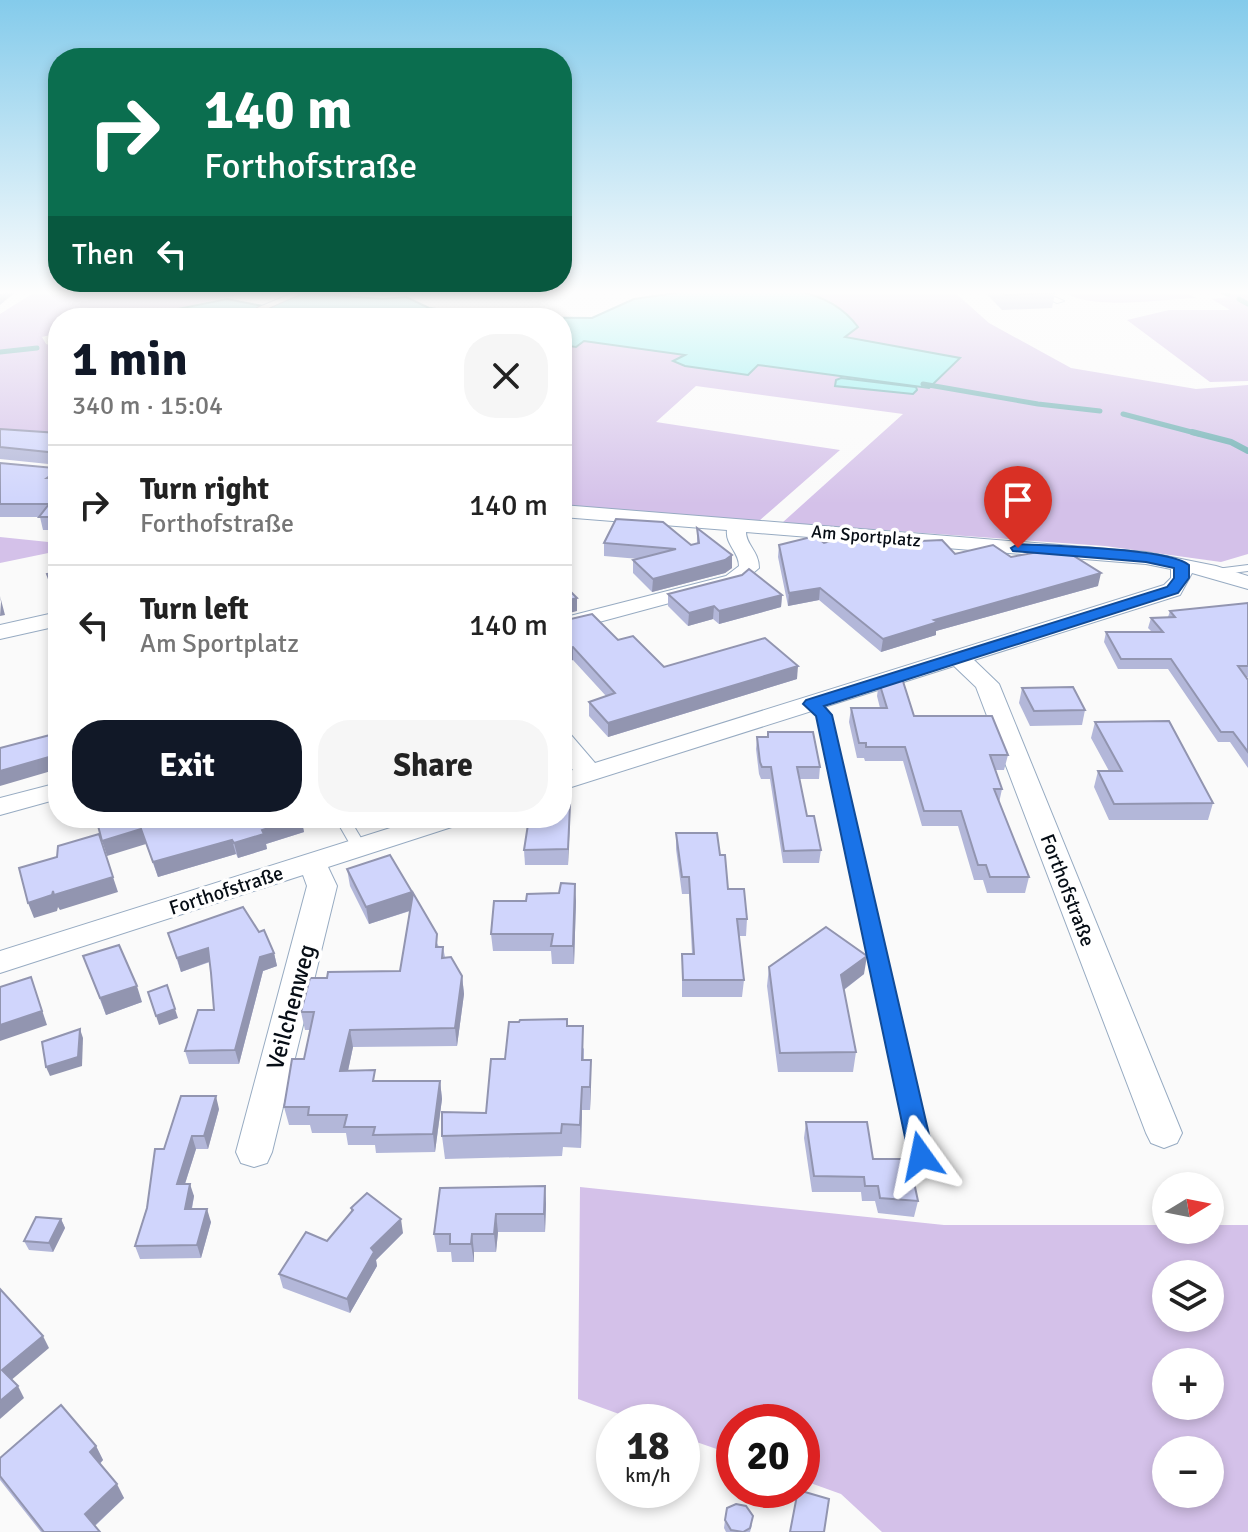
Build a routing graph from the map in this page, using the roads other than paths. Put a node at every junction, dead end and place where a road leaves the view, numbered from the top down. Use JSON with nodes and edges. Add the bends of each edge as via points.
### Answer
{"nodes":[{"id":1,"x":572,"y":512,"type":"edge"},
{"id":2,"x":737,"y":525,"type":"junction"},
{"id":3,"x":1182,"y":565,"type":"junction"},
{"id":4,"x":1248,"y":568,"type":"edge"},
{"id":5,"x":1216,"y":572,"type":"junction"},
{"id":6,"x":1248,"y":583,"type":"edge"},
{"id":7,"x":48,"y":621,"type":"edge"},
{"id":8,"x":572,"y":622,"type":"edge"},
{"id":9,"x":0,"y":632,"type":"edge"},
{"id":10,"x":958,"y":657,"type":"junction"},
{"id":11,"x":812,"y":704,"type":"junction"},
{"id":12,"x":572,"y":752,"type":"edge"},
{"id":13,"x":590,"y":773,"type":"junction"},
{"id":14,"x":572,"y":779,"type":"edge"},
{"id":15,"x":48,"y":794,"type":"edge"},
{"id":16,"x":0,"y":807,"type":"edge"},
{"id":17,"x":348,"y":828,"type":"edge"},
{"id":18,"x":420,"y":828,"type":"edge"},
{"id":19,"x":359,"y":848,"type":"junction"},
{"id":20,"x":312,"y":863,"type":"junction"},
{"id":21,"x":0,"y":962,"type":"edge"},
{"id":22,"x":1164,"y":1133,"type":"dead end"},
{"id":23,"x":254,"y":1152,"type":"dead end"},
{"id":24,"x":921,"y":1156,"type":"dead end"}],
"edges":[{"from":1,"to":2,"type":"street","name":"Am Sportplatz"},
{"from":2,"to":3,"type":"street","name":"Am Sportplatz"},
{"from":2,"to":8,"type":"street","via":[[736,537],[749,556],[749,568],[733,580]]},
{"from":3,"to":5,"type":"street","name":"Am Sportplatz"},
{"from":3,"to":10,"type":"street","via":[[1172,590]]},
{"from":4,"to":5,"type":"lane"},
{"from":5,"to":6,"type":"street","name":"Am Sportplatz"},
{"from":7,"to":9,"type":"street"},
{"from":10,"to":11,"type":"street"},
{"from":10,"to":22,"type":"street","name":"Forthofstraße","via":[[987,684]]},
{"from":11,"to":13,"type":"street"},
{"from":11,"to":24,"type":"lane","via":[[824,715]]},
{"from":12,"to":13,"type":"street"},
{"from":13,"to":14,"type":"street"},
{"from":15,"to":16,"type":"street"},
{"from":17,"to":19,"type":"lane"},
{"from":18,"to":19,"type":"street","name":"Forthofstraße"},
{"from":19,"to":20,"type":"street","name":"Forthofstraße"},
{"from":20,"to":21,"type":"street","name":"Forthofstraße"},
{"from":20,"to":23,"type":"street","name":"Veilchenweg","via":[[322,886]]}]}
